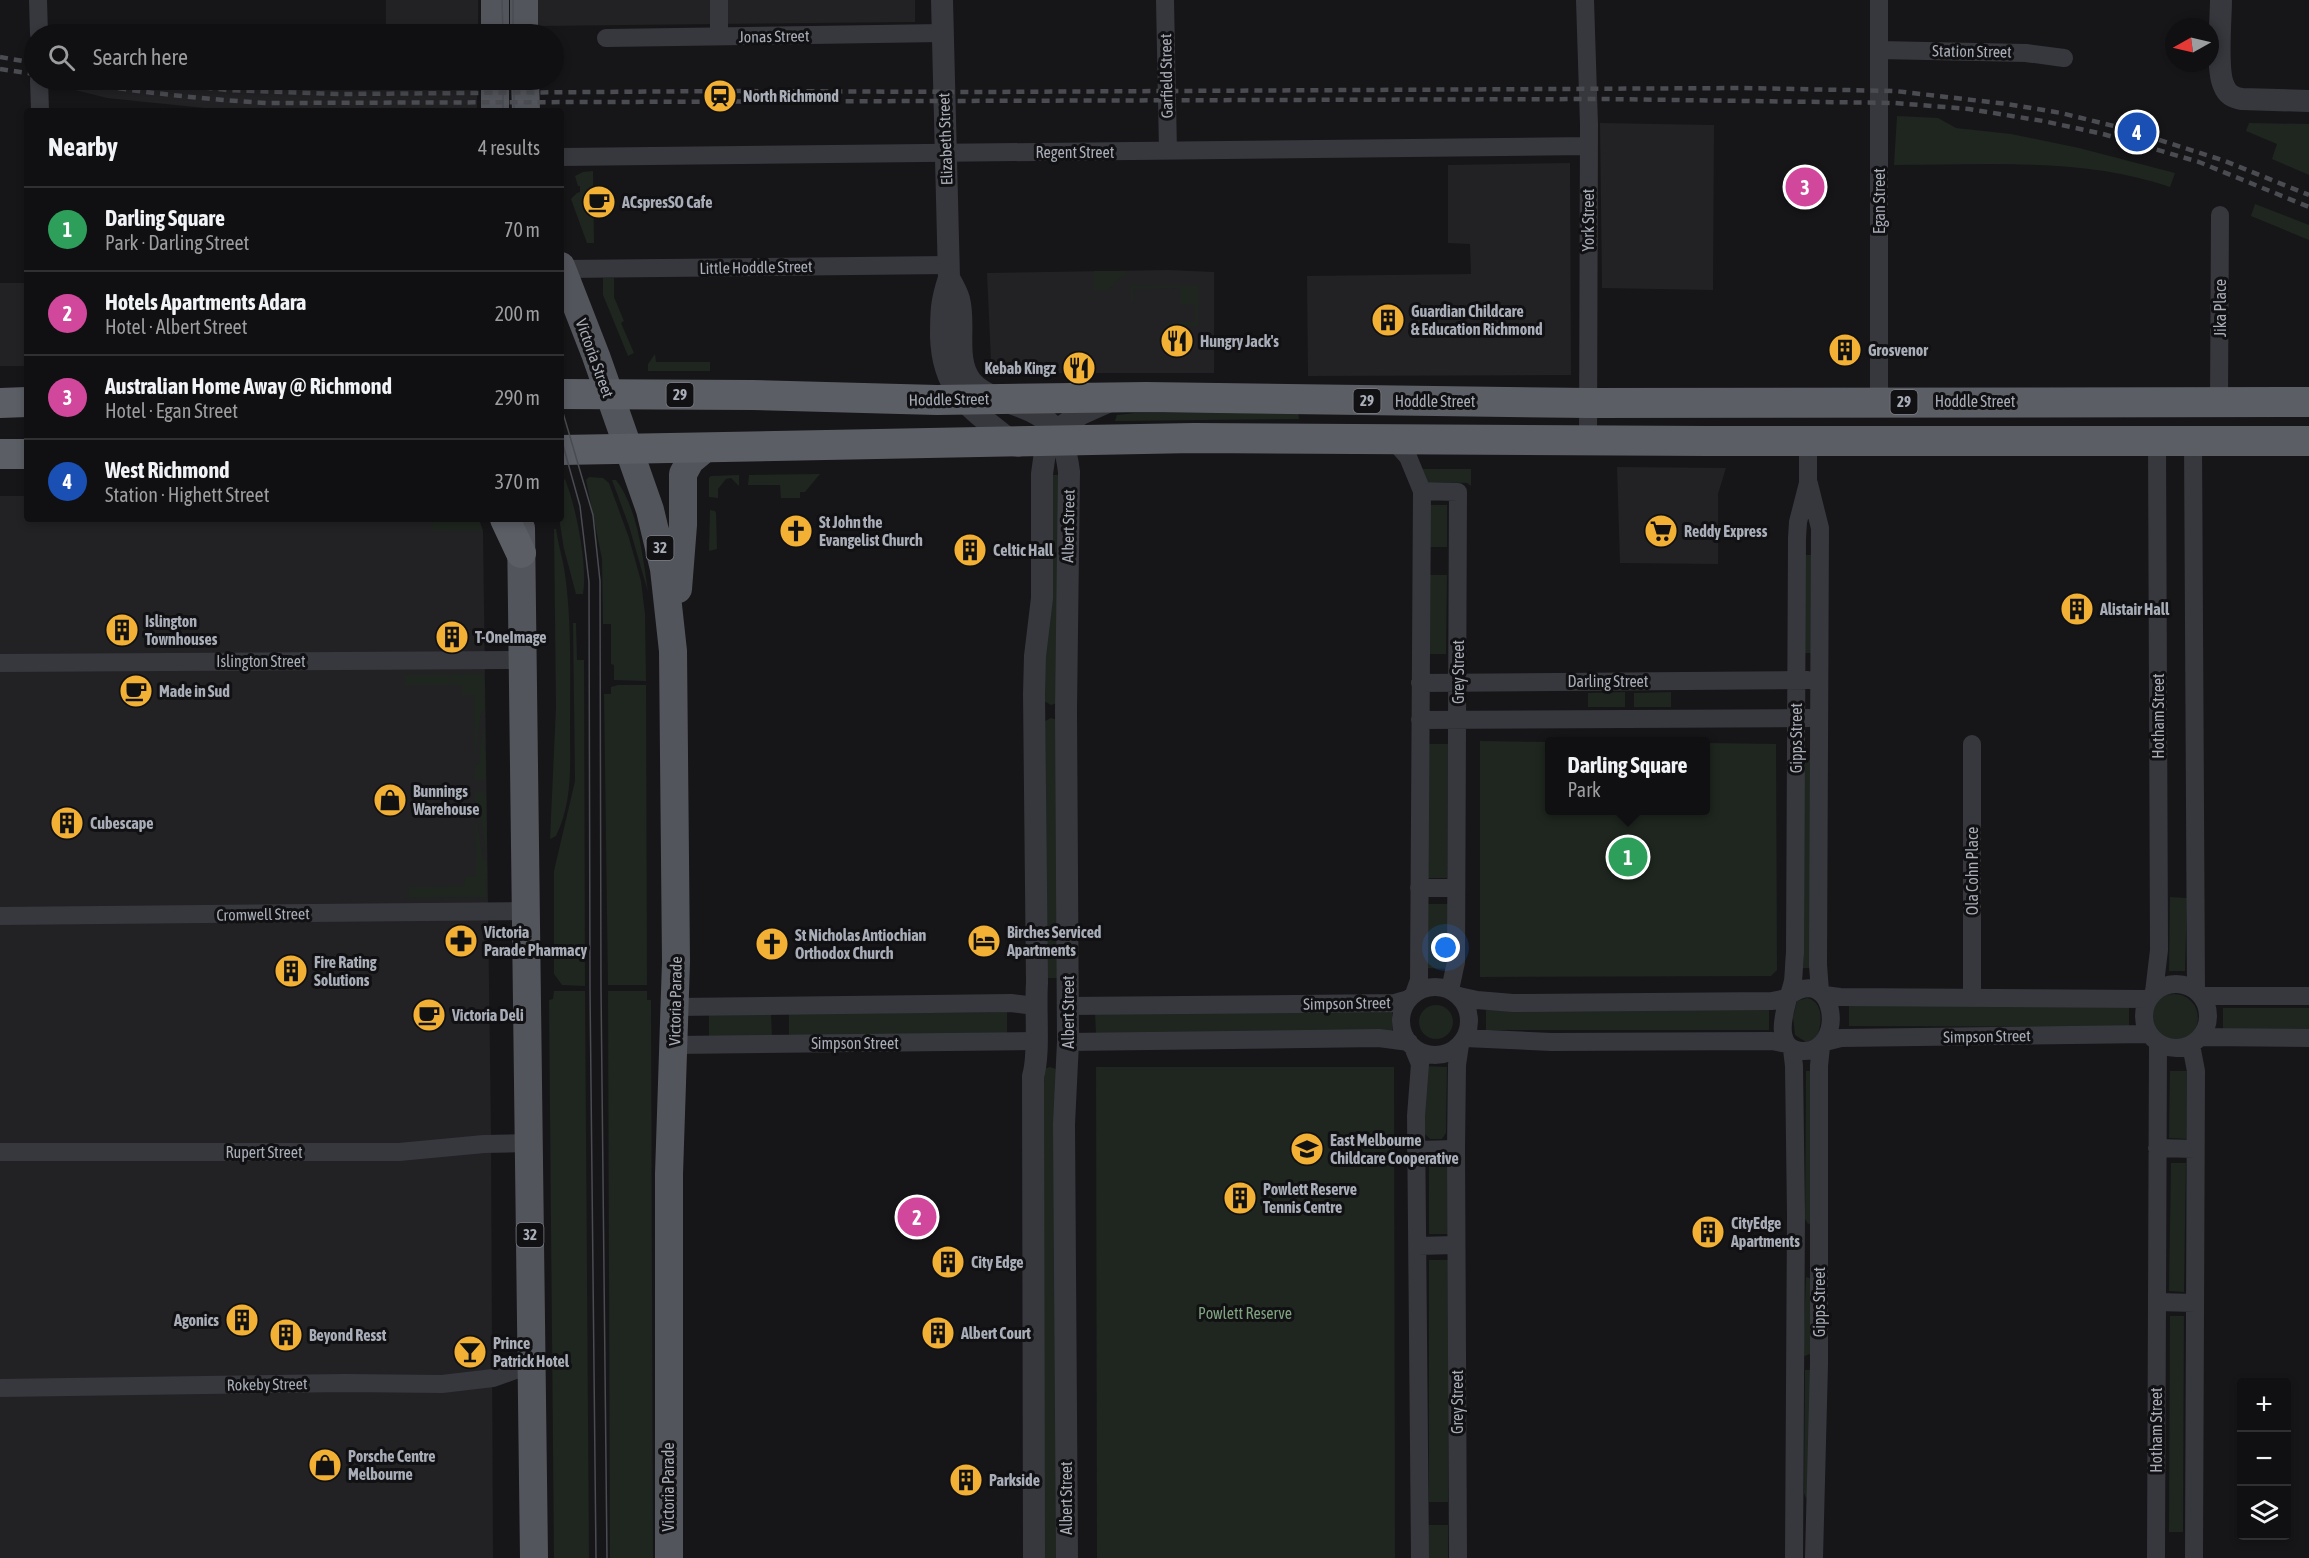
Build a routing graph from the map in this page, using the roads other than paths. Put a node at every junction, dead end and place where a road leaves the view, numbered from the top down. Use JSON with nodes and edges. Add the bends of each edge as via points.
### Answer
{"nodes":[{"id":1,"x":38,"y":0,"type":"edge"},
{"id":2,"x":495,"y":0,"type":"edge"},
{"id":3,"x":508,"y":0,"type":"edge"},
{"id":4,"x":524,"y":0,"type":"edge"},
{"id":5,"x":719,"y":0,"type":"edge"},
{"id":6,"x":942,"y":0,"type":"edge"},
{"id":7,"x":1165,"y":0,"type":"edge"},
{"id":8,"x":1585,"y":0,"type":"edge"},
{"id":9,"x":1879,"y":0,"type":"edge"},
{"id":10,"x":2221,"y":0,"type":"edge"},
{"id":11,"x":39,"y":24,"type":"edge"},
{"id":12,"x":495,"y":24,"type":"edge"},
{"id":13,"x":508,"y":24,"type":"edge"},
{"id":14,"x":524,"y":24,"type":"edge"},
{"id":15,"x":942,"y":33,"type":"junction"},
{"id":16,"x":719,"y":36,"type":"junction"},
{"id":17,"x":606,"y":38,"type":"dead end"},
{"id":18,"x":1879,"y":50,"type":"junction"},
{"id":19,"x":2064,"y":58,"type":"dead end"},
{"id":20,"x":39,"y":90,"type":"edge"},
{"id":21,"x":495,"y":90,"type":"edge"},
{"id":22,"x":509,"y":90,"type":"edge"},
{"id":23,"x":525,"y":90,"type":"edge"},
{"id":24,"x":2309,"y":101,"type":"edge"},
{"id":25,"x":40,"y":108,"type":"edge"},
{"id":26,"x":495,"y":108,"type":"edge"},
{"id":27,"x":509,"y":108,"type":"edge"},
{"id":28,"x":526,"y":108,"type":"edge"},
{"id":29,"x":1588,"y":147,"type":"junction"},
{"id":30,"x":1168,"y":151,"type":"junction"},
{"id":31,"x":945,"y":152,"type":"junction"},
{"id":32,"x":564,"y":158,"type":"edge"},
{"id":33,"x":2220,"y":215,"type":"dead end"},
{"id":34,"x":564,"y":268,"type":"edge"},
{"id":35,"x":949,"y":272,"type":"junction"},
{"id":36,"x":564,"y":273,"type":"edge"},
{"id":37,"x":564,"y":394,"type":"edge"},
{"id":38,"x":609,"y":394,"type":"junction"},
{"id":39,"x":997,"y":398,"type":"junction"},
{"id":40,"x":1123,"y":398,"type":"junction"},
{"id":41,"x":963,"y":399,"type":"junction"},
{"id":42,"x":24,"y":402,"type":"edge"},
{"id":43,"x":1879,"y":402,"type":"junction"},
{"id":44,"x":2219,"y":402,"type":"junction"},
{"id":45,"x":2309,"y":402,"type":"edge"},
{"id":46,"x":0,"y":403,"type":"edge"},
{"id":47,"x":1588,"y":403,"type":"junction"},
{"id":48,"x":1057,"y":437,"type":"junction"},
{"id":49,"x":1392,"y":440,"type":"junction"},
{"id":50,"x":2193,"y":440,"type":"junction"},
{"id":51,"x":1011,"y":441,"type":"junction"},
{"id":52,"x":1588,"y":441,"type":"junction"},
{"id":53,"x":1808,"y":441,"type":"junction"},
{"id":54,"x":2157,"y":441,"type":"junction"},
{"id":55,"x":2309,"y":441,"type":"edge"},
{"id":56,"x":707,"y":447,"type":"junction"},
{"id":57,"x":564,"y":450,"type":"edge"},
{"id":58,"x":628,"y":450,"type":"junction"},
{"id":59,"x":0,"y":454,"type":"edge"},
{"id":60,"x":24,"y":454,"type":"edge"},
{"id":61,"x":1808,"y":483,"type":"junction"},
{"id":62,"x":1422,"y":491,"type":"junction"},
{"id":63,"x":1043,"y":497,"type":"junction"},
{"id":64,"x":506,"y":522,"type":"edge"},
{"id":65,"x":521,"y":522,"type":"edge"},
{"id":66,"x":1797,"y":538,"type":"junction"},
{"id":67,"x":1820,"y":538,"type":"junction"},
{"id":68,"x":521,"y":553,"type":"junction"},
{"id":69,"x":673,"y":651,"type":"junction"},
{"id":70,"x":522,"y":660,"type":"junction"},
{"id":71,"x":0,"y":663,"type":"edge"},
{"id":72,"x":1797,"y":680,"type":"junction"},
{"id":73,"x":1819,"y":680,"type":"junction"},
{"id":74,"x":1458,"y":682,"type":"junction"},
{"id":75,"x":1420,"y":683,"type":"junction"},
{"id":76,"x":1066,"y":711,"type":"junction"},
{"id":77,"x":1034,"y":712,"type":"junction"},
{"id":78,"x":1797,"y":718,"type":"junction"},
{"id":79,"x":1819,"y":718,"type":"junction"},
{"id":80,"x":1420,"y":720,"type":"junction"},
{"id":81,"x":1458,"y":720,"type":"junction"},
{"id":82,"x":1972,"y":744,"type":"dead end"},
{"id":83,"x":1796,"y":745,"type":"junction"},
{"id":84,"x":1819,"y":745,"type":"junction"},
{"id":85,"x":1419,"y":888,"type":"junction"},
{"id":86,"x":1456,"y":888,"type":"junction"},
{"id":87,"x":526,"y":911,"type":"junction"},
{"id":88,"x":0,"y":916,"type":"edge"},
{"id":89,"x":1455,"y":993,"type":"junction"},
{"id":90,"x":1822,"y":993,"type":"junction"},
{"id":91,"x":2199,"y":993,"type":"junction"},
{"id":92,"x":2151,"y":995,"type":"junction"},
{"id":93,"x":1788,"y":996,"type":"junction"},
{"id":94,"x":2309,"y":996,"type":"edge"},
{"id":95,"x":1411,"y":997,"type":"junction"},
{"id":96,"x":1972,"y":997,"type":"junction"},
{"id":97,"x":1035,"y":1005,"type":"junction"},
{"id":98,"x":1068,"y":1006,"type":"junction"},
{"id":99,"x":675,"y":1007,"type":"junction"},
{"id":100,"x":2309,"y":1038,"type":"edge"},
{"id":101,"x":2153,"y":1039,"type":"junction"},
{"id":102,"x":1036,"y":1041,"type":"junction"},
{"id":103,"x":2196,"y":1041,"type":"junction"},
{"id":104,"x":1068,"y":1042,"type":"junction"},
{"id":105,"x":1462,"y":1042,"type":"junction"},
{"id":106,"x":1823,"y":1044,"type":"junction"},
{"id":107,"x":674,"y":1045,"type":"junction"},
{"id":108,"x":1411,"y":1045,"type":"junction"},
{"id":109,"x":1790,"y":1046,"type":"junction"},
{"id":110,"x":528,"y":1143,"type":"junction"},
{"id":111,"x":2157,"y":1148,"type":"junction"},
{"id":112,"x":1456,"y":1149,"type":"junction"},
{"id":113,"x":2195,"y":1149,"type":"junction"},
{"id":114,"x":1416,"y":1150,"type":"junction"},
{"id":115,"x":0,"y":1152,"type":"edge"},
{"id":116,"x":1456,"y":1245,"type":"junction"},
{"id":117,"x":1418,"y":1246,"type":"junction"},
{"id":118,"x":1796,"y":1270,"type":"junction"},
{"id":119,"x":1819,"y":1271,"type":"junction"},
{"id":120,"x":2157,"y":1302,"type":"junction"},
{"id":121,"x":2195,"y":1303,"type":"junction"},
{"id":122,"x":532,"y":1364,"type":"junction"},
{"id":123,"x":1795,"y":1364,"type":"junction"},
{"id":124,"x":1819,"y":1364,"type":"junction"},
{"id":125,"x":0,"y":1388,"type":"edge"},
{"id":126,"x":534,"y":1558,"type":"edge"},
{"id":127,"x":669,"y":1558,"type":"edge"},
{"id":128,"x":1034,"y":1558,"type":"edge"},
{"id":129,"x":1067,"y":1558,"type":"edge"},
{"id":130,"x":1420,"y":1558,"type":"edge"},
{"id":131,"x":1458,"y":1558,"type":"edge"},
{"id":132,"x":1794,"y":1558,"type":"edge"},
{"id":133,"x":1814,"y":1558,"type":"edge"},
{"id":134,"x":2156,"y":1558,"type":"edge"},
{"id":135,"x":2194,"y":1558,"type":"edge"}],
"edges":[{"from":1,"to":11,"type":"street"},
{"from":2,"to":12,"type":"main road"},
{"from":3,"to":13,"type":"main road"},
{"from":4,"to":14,"type":"main road"},
{"from":5,"to":16,"type":"street"},
{"from":6,"to":15,"type":"street","name":"Elizabeth Street"},
{"from":7,"to":30,"type":"street","name":"Garfield Street"},
{"from":8,"to":29,"type":"street","name":"York Street"},
{"from":9,"to":18,"type":"street","name":"Egan Street"},
{"from":10,"to":24,"type":"street","via":[[2222,79],[2229,93],[2247,100]]},
{"from":15,"to":16,"type":"street","name":"Jonas Street"},
{"from":15,"to":31,"type":"street","name":"Elizabeth Street"},
{"from":16,"to":17,"type":"street","name":"Jonas Street"},
{"from":18,"to":19,"type":"street","name":"Station Street","via":[[2026,52]]},
{"from":18,"to":43,"type":"street","name":"Egan Street"},
{"from":20,"to":25,"type":"street"},
{"from":21,"to":26,"type":"main road"},
{"from":22,"to":27,"type":"main road"},
{"from":23,"to":28,"type":"main road"},
{"from":29,"to":30,"type":"street","name":"Regent Street"},
{"from":29,"to":47,"type":"street","name":"York Street"},
{"from":30,"to":31,"type":"street","name":"Regent Street"},
{"from":31,"to":32,"type":"street","name":"Regent Street"},
{"from":31,"to":35,"type":"street","name":"Elizabeth Street"},
{"from":33,"to":44,"type":"street","name":"Jika Place"},
{"from":34,"to":35,"type":"street","name":"Little Hoddle Street"},
{"from":35,"to":39,"type":"street","name":"Elizabeth Street","via":[[960,306],[964,368],[974,384]]},
{"from":35,"to":41,"type":"street","name":"Elizabeth Street","via":[[940,308],[942,358],[949,380]]},
{"from":36,"to":38,"type":"main road","name":"Victoria Street","number":"32"},
{"from":37,"to":38,"type":"highway","name":"Hoddle Street","number":"29"},
{"from":38,"to":41,"type":"highway","name":"Hoddle Street","number":"29"},
{"from":38,"to":58,"type":"main road","name":"Victoria Street","number":"32"},
{"from":39,"to":40,"type":"highway","name":"Hoddle Street","number":"29"},
{"from":39,"to":41,"type":"highway","name":"Hoddle Street","number":"29"},
{"from":39,"to":48,"type":"street","via":[[1033,411],[1048,421]]},
{"from":40,"to":47,"type":"highway","name":"Hoddle Street","number":"29"},
{"from":40,"to":48,"type":"street","via":[[1071,420]]},
{"from":41,"to":51,"type":"street","name":"Elizabeth Street"},
{"from":42,"to":46,"type":"highway"},
{"from":43,"to":44,"type":"highway","name":"Hoddle Street","number":"29"},
{"from":43,"to":47,"type":"highway","name":"Hoddle Street","number":"29"},
{"from":44,"to":45,"type":"highway","name":"Hoddle Street","number":"29"},
{"from":47,"to":52,"type":"street","name":"York Street"},
{"from":48,"to":49,"type":"highway"},
{"from":48,"to":51,"type":"highway"},
{"from":48,"to":63,"type":"street","name":"Albert Street","via":[[1043,462]]},
{"from":48,"to":76,"type":"street","name":"Albert Street","via":[[1069,472]]},
{"from":49,"to":52,"type":"highway"},
{"from":49,"to":62,"type":"street","via":[[1409,459]]},
{"from":50,"to":54,"type":"highway"},
{"from":50,"to":55,"type":"highway"},
{"from":50,"to":91,"type":"street"},
{"from":51,"to":56,"type":"highway"},
{"from":51,"to":63,"type":"street","name":"Albert Street","via":[[1031,462]]},
{"from":52,"to":53,"type":"highway"},
{"from":53,"to":54,"type":"highway"},
{"from":53,"to":61,"type":"street","name":"Gipps Street"},
{"from":54,"to":92,"type":"street","name":"Hotham Street","via":[[2159,950]]},
{"from":56,"to":58,"type":"highway"},
{"from":56,"to":69,"type":"main road","via":[[690,461],[683,474]]},
{"from":57,"to":58,"type":"highway"},
{"from":58,"to":69,"type":"main road","name":"Victoria Parade","number":"32","via":[[661,553]]},
{"from":59,"to":60,"type":"highway"},
{"from":61,"to":66,"type":"street","name":"Gipps Street"},
{"from":61,"to":67,"type":"street","name":"Gipps Street"},
{"from":62,"to":74,"type":"street","name":"Grey Street","via":[[1458,492]]},
{"from":62,"to":75,"type":"street"},
{"from":63,"to":77,"type":"street","name":"Albert Street","via":[[1042,598]]},
{"from":64,"to":68,"type":"highway"},
{"from":65,"to":68,"type":"main road","number":"32"},
{"from":66,"to":67,"type":"street"},
{"from":66,"to":72,"type":"street","name":"Gipps Street"},
{"from":67,"to":73,"type":"street","name":"Gipps Street"},
{"from":68,"to":70,"type":"main road","number":"32"},
{"from":69,"to":99,"type":"main road","name":"Victoria Parade","number":"32"},
{"from":70,"to":71,"type":"street","name":"Islington Street"},
{"from":70,"to":87,"type":"main road","number":"32"},
{"from":72,"to":73,"type":"street","name":"Darling Street"},
{"from":72,"to":74,"type":"street","name":"Darling Street"},
{"from":72,"to":78,"type":"street","name":"Gipps Street"},
{"from":73,"to":79,"type":"street","name":"Gipps Street"},
{"from":74,"to":75,"type":"street","name":"Darling Street"},
{"from":74,"to":81,"type":"street","name":"Grey Street"},
{"from":75,"to":80,"type":"street"},
{"from":76,"to":77,"type":"street"},
{"from":76,"to":98,"type":"street","name":"Albert Street"},
{"from":77,"to":97,"type":"street","name":"Albert Street"},
{"from":78,"to":79,"type":"street"},
{"from":78,"to":81,"type":"street"},
{"from":78,"to":83,"type":"street","name":"Gipps Street"},
{"from":79,"to":84,"type":"street","name":"Gipps Street"},
{"from":80,"to":81,"type":"street"},
{"from":80,"to":85,"type":"street"},
{"from":81,"to":86,"type":"street","name":"Grey Street"},
{"from":82,"to":96,"type":"street","name":"Ola Cohn Place"},
{"from":83,"to":84,"type":"street"},
{"from":83,"to":93,"type":"street","name":"Gipps Street","via":[[1795,953]]},
{"from":84,"to":90,"type":"street","name":"Gipps Street","via":[[1818,965]]},
{"from":85,"to":86,"type":"street"},
{"from":85,"to":95,"type":"street","via":[[1419,980]]},
{"from":86,"to":89,"type":"street","name":"Grey Street"},
{"from":87,"to":88,"type":"street","name":"Cromwell Street"},
{"from":87,"to":110,"type":"main road","number":"32"},
{"from":89,"to":93,"type":"street","via":[[1477,1000],[1513,1003],[1772,1001]]},
{"from":89,"to":95,"type":"street","via":[[1432,987]]},
{"from":89,"to":105,"type":"street","via":[[1470,1016]]},
{"from":90,"to":93,"type":"street","via":[[1805,988]]},
{"from":90,"to":96,"type":"street","via":[[1840,997]]},
{"from":90,"to":106,"type":"street","via":[[1830,1020]]},
{"from":91,"to":92,"type":"street","via":[[2175,983]]},
{"from":91,"to":94,"type":"street"},
{"from":91,"to":103,"type":"street","via":[[2208,1017],[2206,1028]]},
{"from":92,"to":96,"type":"street"},
{"from":92,"to":101,"type":"street","via":[[2143,1017]]},
{"from":93,"to":109,"type":"street","via":[[1783,1021]]},
{"from":95,"to":98,"type":"street","name":"Simpson Street","via":[[1395,1003]]},
{"from":95,"to":108,"type":"street","via":[[1401,1021]]},
{"from":97,"to":98,"type":"street"},
{"from":97,"to":99,"type":"street"},
{"from":97,"to":102,"type":"street","name":"Albert Street"},
{"from":98,"to":104,"type":"street","name":"Albert Street"},
{"from":99,"to":107,"type":"main road","name":"Victoria Parade","number":"32"},
{"from":100,"to":103,"type":"street"},
{"from":101,"to":103,"type":"street","via":[[2174,1049]]},
{"from":101,"to":106,"type":"street","name":"Simpson Street","via":[[1841,1038]]},
{"from":101,"to":111,"type":"street","name":"Hotham Street"},
{"from":102,"to":104,"type":"street"},
{"from":102,"to":107,"type":"street","name":"Simpson Street"},
{"from":102,"to":128,"type":"street","name":"Albert Street"},
{"from":103,"to":113,"type":"street"},
{"from":104,"to":108,"type":"street","via":[[1379,1038]]},
{"from":104,"to":129,"type":"street","name":"Albert Street","via":[[1064,1124]]},
{"from":105,"to":108,"type":"street","via":[[1442,1055],[1422,1052]]},
{"from":105,"to":109,"type":"street","via":[[1772,1041]]},
{"from":105,"to":112,"type":"street","name":"Grey Street","via":[[1457,1065]]},
{"from":106,"to":109,"type":"street","via":[[1809,1051]]},
{"from":106,"to":119,"type":"street","name":"Gipps Street","via":[[1819,1066]]},
{"from":107,"to":127,"type":"main road","name":"Victoria Parade","number":"32","via":[[669,1174]]},
{"from":108,"to":114,"type":"street","via":[[1420,1064]]},
{"from":109,"to":118,"type":"street","name":"Gipps Street","via":[[1794,1066]]},
{"from":110,"to":115,"type":"street","name":"Rupert Street","via":[[399,1152]]},
{"from":110,"to":122,"type":"main road","number":"32"},
{"from":111,"to":113,"type":"street"},
{"from":111,"to":120,"type":"street","name":"Hotham Street"},
{"from":112,"to":114,"type":"street"},
{"from":112,"to":116,"type":"street","name":"Grey Street"},
{"from":113,"to":121,"type":"street"},
{"from":114,"to":117,"type":"street"},
{"from":116,"to":117,"type":"street"},
{"from":116,"to":131,"type":"street","name":"Grey Street"},
{"from":117,"to":130,"type":"street"},
{"from":118,"to":119,"type":"street"},
{"from":118,"to":123,"type":"street","name":"Gipps Street"},
{"from":119,"to":124,"type":"street","name":"Gipps Street"},
{"from":120,"to":121,"type":"street"},
{"from":120,"to":134,"type":"street","name":"Hotham Street"},
{"from":121,"to":135,"type":"street"},
{"from":122,"to":125,"type":"street","name":"Rokeby Street","via":[[493,1378],[442,1384]]},
{"from":122,"to":126,"type":"main road","number":"32"},
{"from":123,"to":124,"type":"street"},
{"from":123,"to":132,"type":"street","name":"Gipps Street"},
{"from":124,"to":133,"type":"street","name":"Gipps Street"}]}
